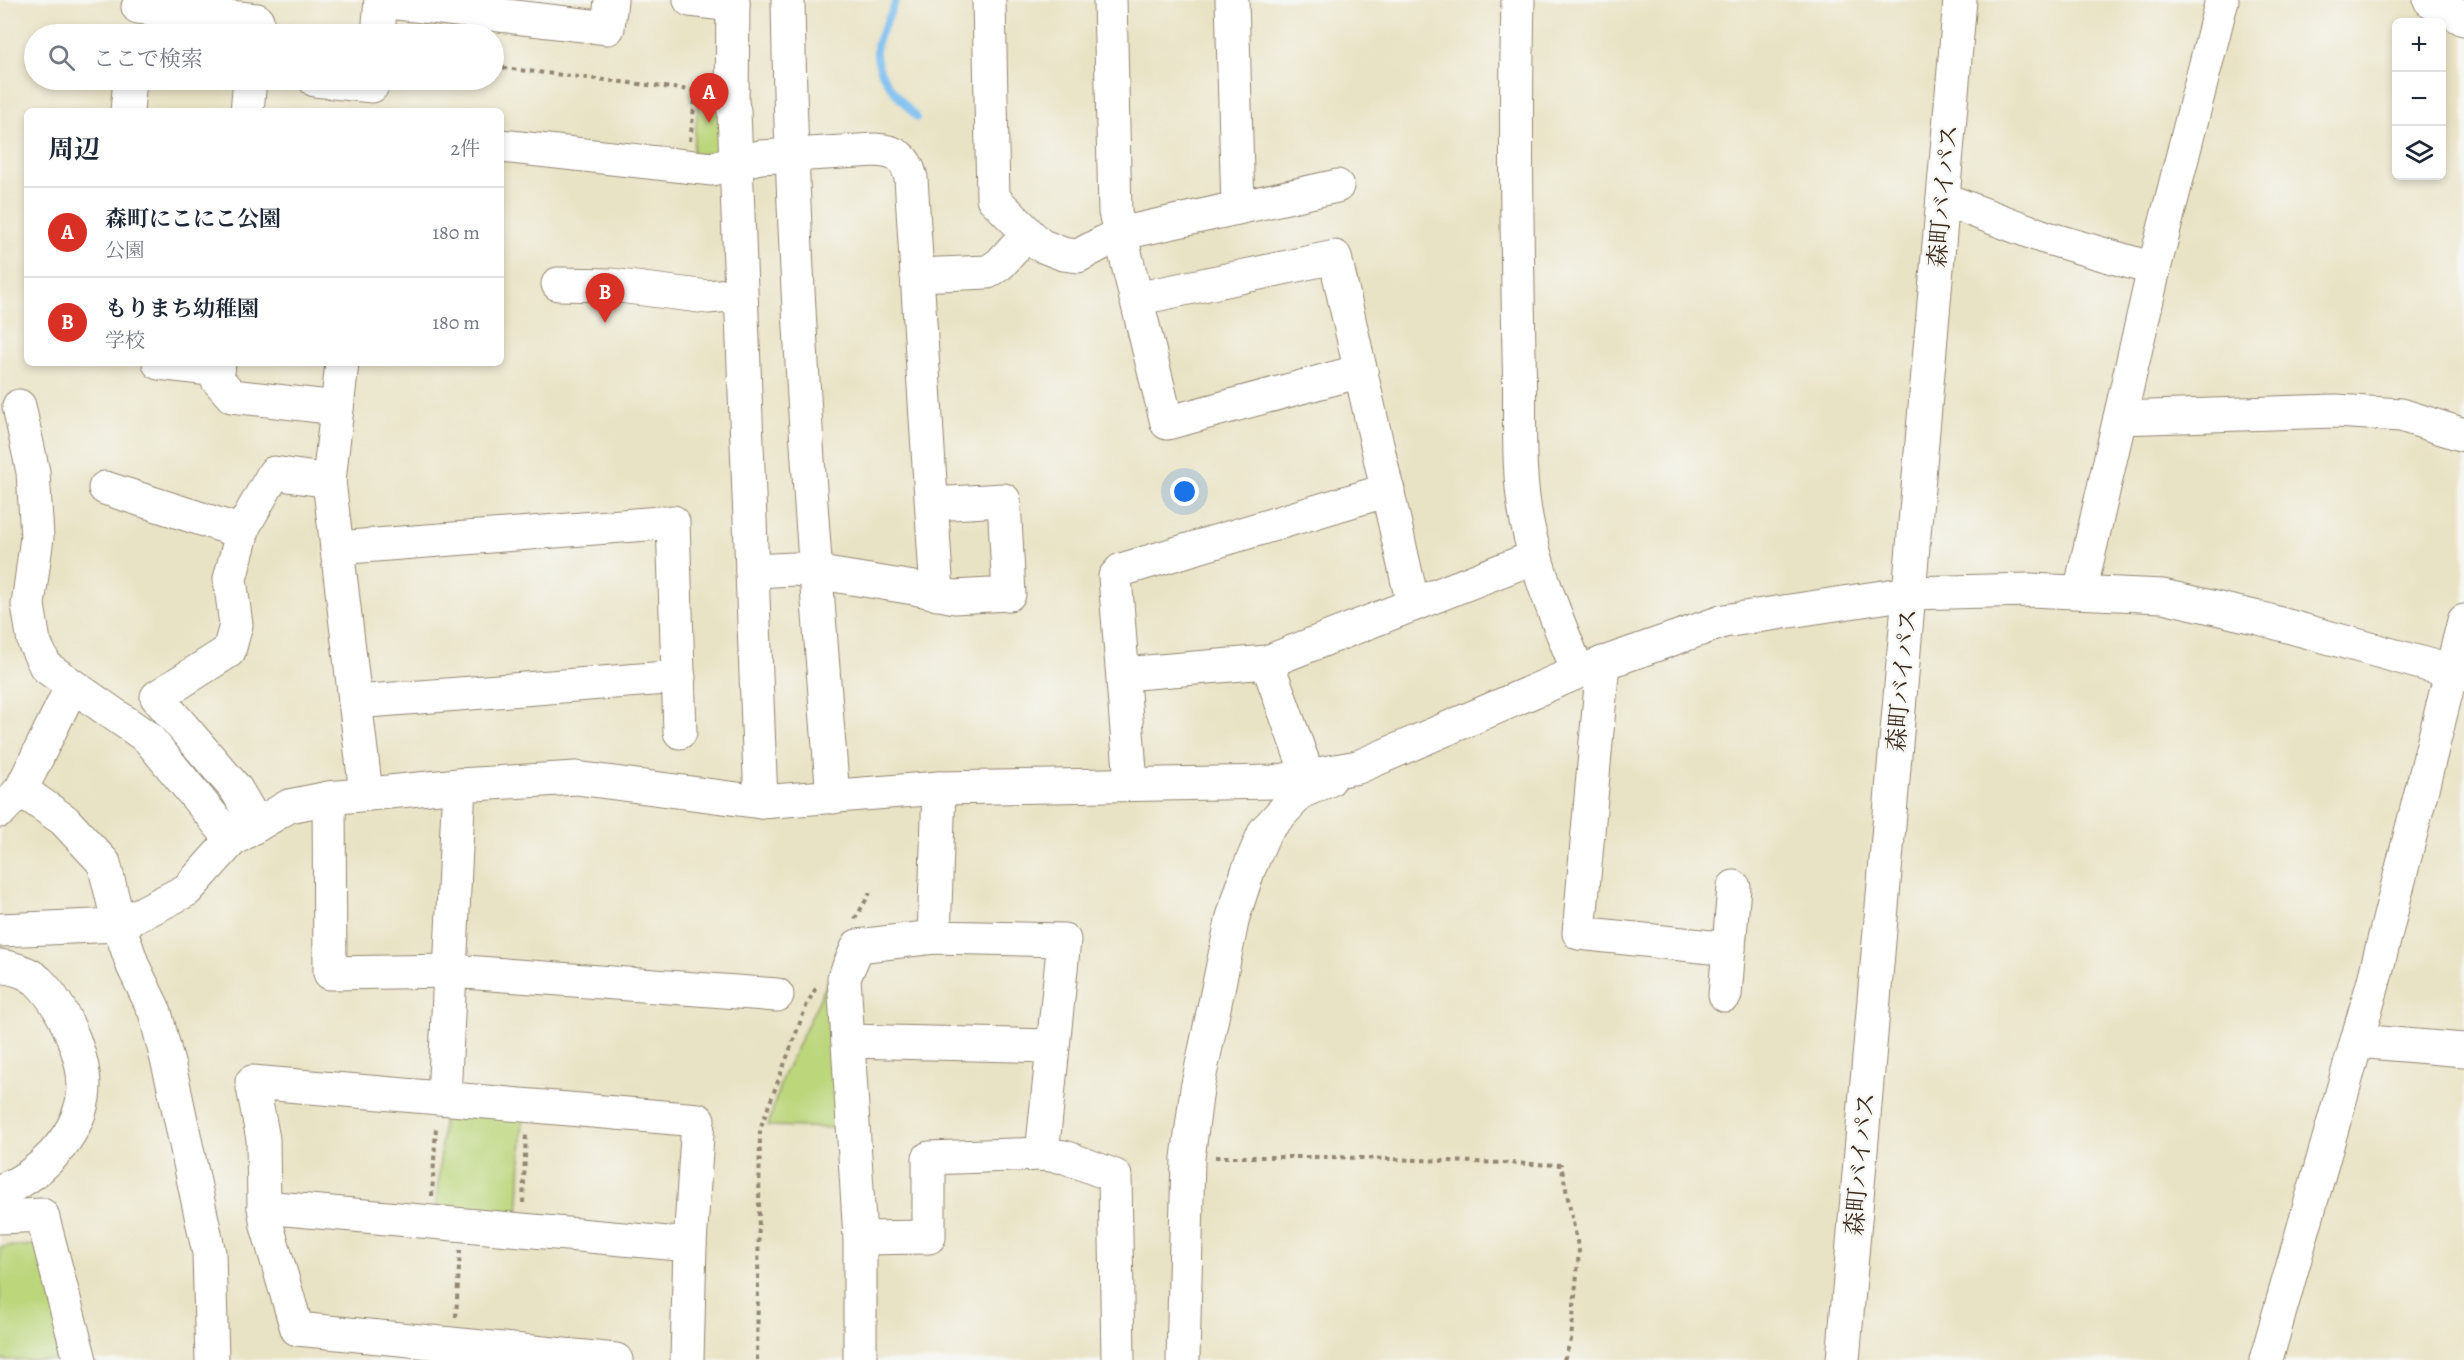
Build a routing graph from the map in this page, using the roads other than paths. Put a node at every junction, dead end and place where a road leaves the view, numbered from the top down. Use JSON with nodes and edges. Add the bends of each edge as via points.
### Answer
{"nodes":[{"id":1,"x":381,"y":0,"type":"edge"},
{"id":2,"x":611,"y":0,"type":"edge"},
{"id":3,"x":690,"y":0,"type":"edge"},
{"id":4,"x":788,"y":0,"type":"edge"},
{"id":5,"x":989,"y":0,"type":"edge"},
{"id":6,"x":1110,"y":0,"type":"edge"},
{"id":7,"x":1232,"y":0,"type":"edge"},
{"id":8,"x":1518,"y":0,"type":"edge"},
{"id":9,"x":1960,"y":0,"type":"edge"},
{"id":10,"x":2222,"y":0,"type":"edge"},
{"id":11,"x":2430,"y":0,"type":"edge"},
{"id":12,"x":733,"y":3,"type":"edge"},
{"id":13,"x":455,"y":5,"type":"edge"},
{"id":14,"x":555,"y":11,"type":"edge"},
{"id":15,"x":137,"y":14,"type":"edge"},
{"id":16,"x":257,"y":18,"type":"edge"},
{"id":17,"x":2464,"y":19,"type":"edge"},
{"id":18,"x":379,"y":24,"type":"edge"},
{"id":19,"x":129,"y":90,"type":"edge"},
{"id":20,"x":249,"y":90,"type":"edge"},
{"id":21,"x":127,"y":108,"type":"edge"},
{"id":22,"x":247,"y":108,"type":"edge"},
{"id":23,"x":504,"y":146,"type":"edge"},
{"id":24,"x":790,"y":155,"type":"junction"},
{"id":25,"x":735,"y":163,"type":"junction"},
{"id":26,"x":1337,"y":186,"type":"dead end"},
{"id":27,"x":1943,"y":199,"type":"junction"},
{"id":28,"x":1238,"y":208,"type":"junction"},
{"id":29,"x":1027,"y":234,"type":"junction"},
{"id":30,"x":1119,"y":234,"type":"junction"},
{"id":31,"x":2154,"y":269,"type":"junction"},
{"id":32,"x":917,"y":275,"type":"junction"},
{"id":33,"x":558,"y":284,"type":"dead end"},
{"id":34,"x":740,"y":294,"type":"junction"},
{"id":35,"x":1136,"y":299,"type":"junction"},
{"id":36,"x":218,"y":366,"type":"edge"},
{"id":37,"x":342,"y":366,"type":"edge"},
{"id":38,"x":1361,"y":371,"type":"junction"},
{"id":39,"x":19,"y":406,"type":"dead end"},
{"id":40,"x":337,"y":408,"type":"junction"},
{"id":41,"x":2120,"y":418,"type":"junction"},
{"id":42,"x":2464,"y":435,"type":"edge"},
{"id":43,"x":329,"y":481,"type":"junction"},
{"id":44,"x":105,"y":488,"type":"dead end"},
{"id":45,"x":1388,"y":490,"type":"junction"},
{"id":46,"x":932,"y":504,"type":"junction"},
{"id":47,"x":242,"y":532,"type":"junction"},
{"id":48,"x":336,"y":548,"type":"junction"},
{"id":49,"x":1535,"y":557,"type":"junction"},
{"id":50,"x":752,"y":571,"type":"junction"},
{"id":51,"x":815,"y":572,"type":"junction"},
{"id":52,"x":2080,"y":592,"type":"junction"},
{"id":53,"x":1909,"y":593,"type":"junction"},
{"id":54,"x":937,"y":594,"type":"junction"},
{"id":55,"x":1413,"y":605,"type":"junction"},
{"id":56,"x":2464,"y":621,"type":"edge"},
{"id":57,"x":1267,"y":662,"type":"junction"},
{"id":58,"x":1591,"y":668,"type":"junction"},
{"id":59,"x":2458,"y":673,"type":"edge"},
{"id":60,"x":1123,"y":674,"type":"junction"},
{"id":61,"x":678,"y":677,"type":"junction"},
{"id":62,"x":72,"y":686,"type":"junction"},
{"id":63,"x":355,"y":702,"type":"junction"},
{"id":64,"x":680,"y":732,"type":"dead end"},
{"id":65,"x":1358,"y":767,"type":"junction"},
{"id":66,"x":1308,"y":776,"type":"junction"},
{"id":67,"x":1131,"y":783,"type":"junction"},
{"id":68,"x":459,"y":785,"type":"junction"},
{"id":69,"x":939,"y":788,"type":"junction"},
{"id":70,"x":366,"y":793,"type":"junction"},
{"id":71,"x":833,"y":797,"type":"junction"},
{"id":72,"x":329,"y":798,"type":"junction"},
{"id":73,"x":10,"y":800,"type":"edge"},
{"id":74,"x":761,"y":802,"type":"junction"},
{"id":75,"x":245,"y":832,"type":"junction"},
{"id":76,"x":1734,"y":887,"type":"dead end"},
{"id":77,"x":119,"y":925,"type":"junction"},
{"id":78,"x":0,"y":930,"type":"edge"},
{"id":79,"x":934,"y":937,"type":"junction"},
{"id":80,"x":1729,"y":949,"type":"junction"},
{"id":81,"x":0,"y":966,"type":"edge"},
{"id":82,"x":450,"y":971,"type":"junction"},
{"id":83,"x":777,"y":995,"type":"dead end"},
{"id":84,"x":1725,"y":995,"type":"dead end"},
{"id":85,"x":848,"y":1041,"type":"junction"},
{"id":86,"x":2357,"y":1041,"type":"junction"},
{"id":87,"x":1053,"y":1046,"type":"junction"},
{"id":88,"x":2464,"y":1050,"type":"edge"},
{"id":89,"x":441,"y":1098,"type":"junction"},
{"id":90,"x":1042,"y":1154,"type":"junction"},
{"id":91,"x":0,"y":1191,"type":"edge"},
{"id":92,"x":264,"y":1207,"type":"junction"},
{"id":93,"x":0,"y":1217,"type":"edge"},
{"id":94,"x":860,"y":1238,"type":"junction"},
{"id":95,"x":690,"y":1245,"type":"junction"},
{"id":96,"x":445,"y":1352,"type":"edge"},
{"id":97,"x":80,"y":1360,"type":"edge"},
{"id":98,"x":212,"y":1360,"type":"edge"},
{"id":99,"x":616,"y":1360,"type":"edge"},
{"id":100,"x":687,"y":1360,"type":"edge"},
{"id":101,"x":860,"y":1360,"type":"edge"},
{"id":102,"x":1118,"y":1360,"type":"edge"},
{"id":103,"x":1183,"y":1360,"type":"edge"},
{"id":104,"x":1844,"y":1360,"type":"edge"},
{"id":105,"x":2266,"y":1360,"type":"edge"}],
"edges":[{"from":1,"to":13,"type":"street"},
{"from":1,"to":18,"type":"street"},
{"from":2,"to":14,"type":"street","via":[[608,28]]},
{"from":3,"to":12,"type":"street"},
{"from":4,"to":24,"type":"street"},
{"from":5,"to":29,"type":"street","via":[[993,198]]},
{"from":6,"to":30,"type":"street","via":[[1115,212]]},
{"from":7,"to":28,"type":"street"},
{"from":8,"to":49,"type":"street","via":[[1522,473],[1526,520]]},
{"from":9,"to":27,"type":"street","name":"森町バイパス"},
{"from":10,"to":31,"type":"street"},
{"from":11,"to":17,"type":"street"},
{"from":12,"to":25,"type":"street","via":[[731,94]]},
{"from":13,"to":14,"type":"street"},
{"from":15,"to":16,"type":"street"},
{"from":19,"to":21,"type":"street"},
{"from":20,"to":22,"type":"street"},
{"from":23,"to":25,"type":"street","via":[[712,169]]},
{"from":24,"to":25,"type":"street"},
{"from":24,"to":32,"type":"street","via":[[875,150],[903,158],[911,178]]},
{"from":24,"to":51,"type":"street"},
{"from":25,"to":34,"type":"street"},
{"from":26,"to":28,"type":"street"},
{"from":27,"to":31,"type":"street","via":[[2044,237]]},
{"from":27,"to":53,"type":"street","name":"森町バイパス"},
{"from":28,"to":30,"type":"street"},
{"from":29,"to":30,"type":"street","via":[[1040,245],[1078,256]]},
{"from":29,"to":32,"type":"street","via":[[988,272]]},
{"from":30,"to":35,"type":"street"},
{"from":31,"to":41,"type":"street"},
{"from":32,"to":46,"type":"street"},
{"from":33,"to":34,"type":"street","via":[[611,285],[708,297]]},
{"from":34,"to":50,"type":"street"},
{"from":35,"to":38,"type":"street","via":[[1335,257]]},
{"from":35,"to":38,"type":"street","via":[[1167,423]]},
{"from":36,"to":40,"type":"street","via":[[217,379],[232,396]]},
{"from":37,"to":40,"type":"street"},
{"from":38,"to":45,"type":"street"},
{"from":39,"to":62,"type":"street","via":[[33,472],[37,537],[28,605],[34,642],[46,667]]},
{"from":40,"to":43,"type":"street"},
{"from":41,"to":42,"type":"street","via":[[2336,411],[2401,415]]},
{"from":41,"to":52,"type":"street"},
{"from":43,"to":47,"type":"street","via":[[274,473]]},
{"from":43,"to":48,"type":"street"},
{"from":44,"to":47,"type":"street"},
{"from":45,"to":55,"type":"street"},
{"from":45,"to":60,"type":"street","via":[[1121,570],[1115,577]]},
{"from":46,"to":54,"type":"street"},
{"from":46,"to":54,"type":"street","via":[[1004,500],[1009,594]]},
{"from":47,"to":75,"type":"street","via":[[230,579],[236,625],[229,651],[157,697],[236,789]]},
{"from":48,"to":61,"type":"street","via":[[673,522]]},
{"from":48,"to":63,"type":"street"},
{"from":49,"to":55,"type":"street"},
{"from":49,"to":58,"type":"street"},
{"from":50,"to":51,"type":"street"},
{"from":50,"to":74,"type":"street"},
{"from":51,"to":54,"type":"street"},
{"from":51,"to":71,"type":"street"},
{"from":52,"to":53,"type":"street"},
{"from":52,"to":59,"type":"street","via":[[2163,596]]},
{"from":53,"to":58,"type":"street","via":[[1724,621]]},
{"from":53,"to":104,"type":"street","name":"森町バイパス"},
{"from":55,"to":57,"type":"street"},
{"from":56,"to":59,"type":"street"},
{"from":57,"to":60,"type":"street"},
{"from":57,"to":66,"type":"street"},
{"from":58,"to":65,"type":"street"},
{"from":58,"to":80,"type":"street","via":[[1579,933]]},
{"from":59,"to":86,"type":"street"},
{"from":60,"to":67,"type":"street"},
{"from":61,"to":63,"type":"street"},
{"from":61,"to":64,"type":"street"},
{"from":62,"to":73,"type":"street"},
{"from":62,"to":75,"type":"street","via":[[148,738]]},
{"from":63,"to":70,"type":"street"},
{"from":65,"to":66,"type":"street"},
{"from":65,"to":103,"type":"street","via":[[1301,792],[1265,831],[1233,917],[1197,1089],[1188,1158]]},
{"from":66,"to":67,"type":"street","via":[[1273,782]]},
{"from":67,"to":69,"type":"street"},
{"from":68,"to":70,"type":"street"},
{"from":68,"to":74,"type":"street","via":[[576,778]]},
{"from":68,"to":82,"type":"street"},
{"from":69,"to":71,"type":"street"},
{"from":69,"to":79,"type":"street"},
{"from":70,"to":72,"type":"street"},
{"from":71,"to":74,"type":"street"},
{"from":72,"to":75,"type":"street","via":[[289,806]]},
{"from":72,"to":82,"type":"street","via":[[330,973]]},
{"from":73,"to":77,"type":"street","via":[[64,820],[104,863]]},
{"from":75,"to":77,"type":"street","via":[[187,890]]},
{"from":76,"to":80,"type":"street"},
{"from":77,"to":78,"type":"street"},
{"from":77,"to":98,"type":"street","via":[[155,1012],[173,1083],[209,1253]]},
{"from":79,"to":85,"type":"street","via":[[858,946],[844,978]]},
{"from":79,"to":87,"type":"street","via":[[1065,940]]},
{"from":80,"to":84,"type":"street"},
{"from":81,"to":91,"type":"street","via":[[37,979],[55,1001],[84,1075],[84,1096],[66,1137],[47,1161]]},
{"from":82,"to":83,"type":"street"},
{"from":82,"to":89,"type":"street"},
{"from":85,"to":87,"type":"street"},
{"from":85,"to":94,"type":"street"},
{"from":86,"to":88,"type":"street"},
{"from":86,"to":105,"type":"street"},
{"from":87,"to":90,"type":"street"},
{"from":89,"to":92,"type":"street","via":[[252,1082],[263,1139]]},
{"from":89,"to":95,"type":"street","via":[[698,1120]]},
{"from":90,"to":94,"type":"street","via":[[929,1158],[929,1237]]},
{"from":90,"to":102,"type":"street","via":[[1065,1157],[1115,1176]]},
{"from":92,"to":95,"type":"street"},
{"from":92,"to":96,"type":"street","via":[[297,1329]]},
{"from":93,"to":97,"type":"street","via":[[42,1215]]},
{"from":94,"to":101,"type":"street"},
{"from":95,"to":100,"type":"street"},
{"from":96,"to":99,"type":"street"}]}
